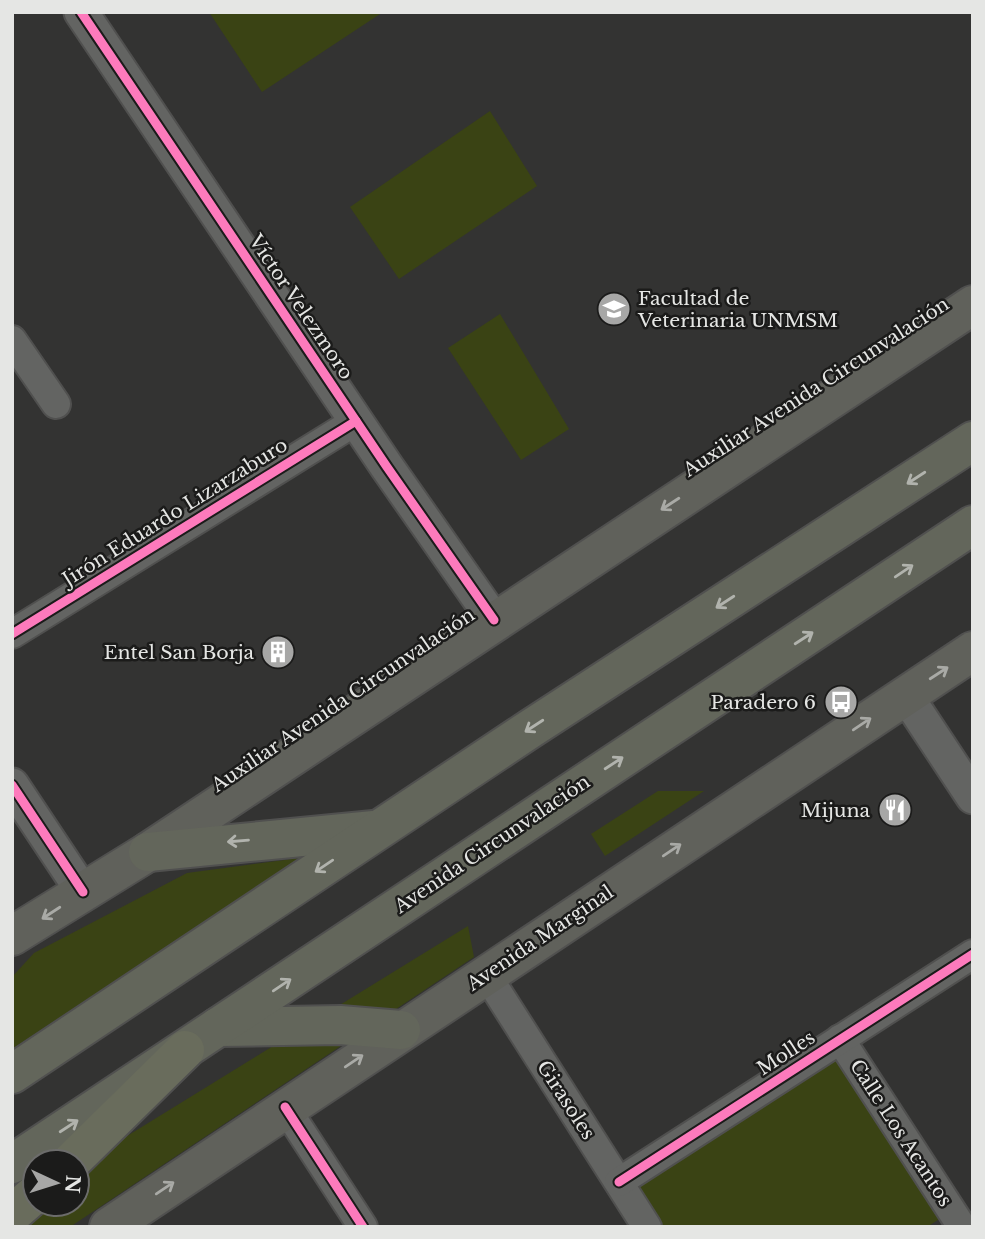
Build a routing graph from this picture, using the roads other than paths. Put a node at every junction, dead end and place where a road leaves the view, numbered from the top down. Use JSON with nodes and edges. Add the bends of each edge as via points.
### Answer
{"nodes":[{"id":1,"x":81,"y":12,"type":"edge"},
{"id":2,"x":973,"y":305,"type":"edge"},
{"id":3,"x":12,"y":340,"type":"edge"},
{"id":4,"x":56,"y":404,"type":"dead end"},
{"id":5,"x":356,"y":421,"type":"junction"},
{"id":6,"x":973,"y":441,"type":"edge"},
{"id":7,"x":973,"y":525,"type":"edge"},
{"id":8,"x":495,"y":620,"type":"junction"},
{"id":9,"x":12,"y":634,"type":"edge"},
{"id":10,"x":973,"y":651,"type":"edge"},
{"id":11,"x":905,"y":694,"type":"junction"},
{"id":12,"x":12,"y":786,"type":"edge"},
{"id":13,"x":973,"y":797,"type":"edge"},
{"id":14,"x":379,"y":829,"type":"junction"},
{"id":15,"x":148,"y":852,"type":"junction"},
{"id":16,"x":83,"y":892,"type":"junction"},
{"id":17,"x":12,"y":936,"type":"edge"},
{"id":18,"x":973,"y":954,"type":"edge"},
{"id":19,"x":486,"y":974,"type":"junction"},
{"id":20,"x":218,"y":1027,"type":"junction"},
{"id":21,"x":401,"y":1030,"type":"junction"},
{"id":22,"x":840,"y":1039,"type":"junction"},
{"id":23,"x":185,"y":1050,"type":"junction"},
{"id":24,"x":12,"y":1074,"type":"edge"},
{"id":25,"x":285,"y":1107,"type":"junction"},
{"id":26,"x":85,"y":1148,"type":"edge"},
{"id":27,"x":12,"y":1164,"type":"edge"},
{"id":28,"x":618,"y":1182,"type":"junction"},
{"id":29,"x":957,"y":1225,"type":"edge"},
{"id":30,"x":109,"y":1227,"type":"edge"},
{"id":31,"x":363,"y":1227,"type":"edge"},
{"id":32,"x":648,"y":1227,"type":"edge"}],
"edges":[{"from":1,"to":5,"type":"street","name":"Víctor Velezmoro"},
{"from":2,"to":8,"type":"main road","name":"Auxiliar Avenida Circunvalación","one_way":true},
{"from":3,"to":4,"type":"street"},
{"from":5,"to":8,"type":"street","name":"Víctor Velezmoro"},
{"from":5,"to":9,"type":"street","name":"Jirón Eduardo Lizarzaburo"},
{"from":6,"to":14,"type":"main road","one_way":true},
{"from":20,"to":7,"type":"main road","name":"Avenida Circunvalación","one_way":true},
{"from":8,"to":15,"type":"main road","name":"Auxiliar Avenida Circunvalación"},
{"from":11,"to":10,"type":"main road","name":"Avenida Marginal","one_way":true},
{"from":11,"to":13,"type":"street"},
{"from":19,"to":11,"type":"main road","name":"Avenida Marginal","one_way":true},
{"from":12,"to":16,"type":"street"},
{"from":14,"to":15,"type":"main road","one_way":true},
{"from":14,"to":24,"type":"main road","one_way":true},
{"from":15,"to":16,"type":"main road","name":"Auxiliar Avenida Circunvalación"},
{"from":16,"to":17,"type":"main road","name":"Auxiliar Avenida Circunvalación","one_way":true},
{"from":18,"to":22,"type":"street","name":"Molles"},
{"from":19,"to":21,"type":"main road","name":"Avenida Marginal"},
{"from":19,"to":28,"type":"street","name":"Girasoles"},
{"from":20,"to":21,"type":"main road","via":[[328,1025]]},
{"from":20,"to":23,"type":"main road","name":"Avenida Circunvalación"},
{"from":25,"to":21,"type":"main road","name":"Avenida Marginal","one_way":true},
{"from":22,"to":28,"type":"street","name":"Molles"},
{"from":22,"to":29,"type":"street","name":"Calle Los Acantos"},
{"from":23,"to":26,"type":"highway"},
{"from":27,"to":23,"type":"main road","name":"Avenida Circunvalación","one_way":true},
{"from":30,"to":25,"type":"main road","name":"Avenida Marginal","one_way":true},
{"from":25,"to":31,"type":"street"},
{"from":28,"to":32,"type":"street","name":"Girasoles"}]}
